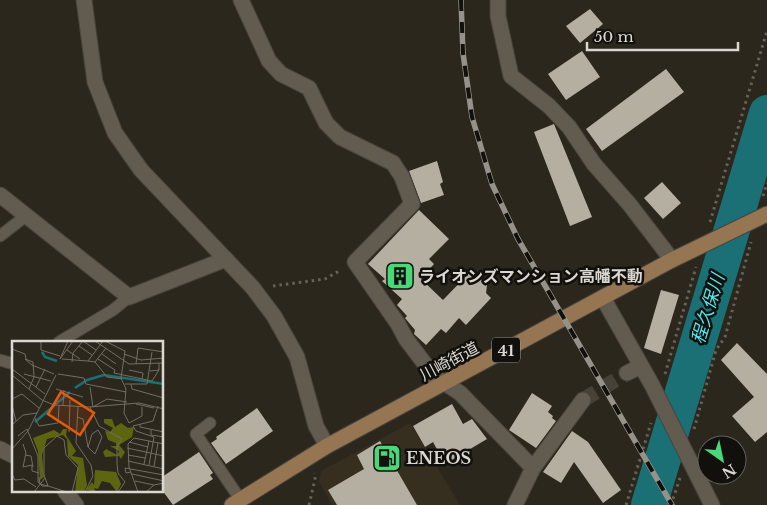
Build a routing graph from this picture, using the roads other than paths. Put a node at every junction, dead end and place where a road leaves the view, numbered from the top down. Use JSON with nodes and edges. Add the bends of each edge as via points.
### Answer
{"nodes":[{"id":1,"x":84,"y":0,"type":"edge"},
{"id":2,"x":240,"y":0,"type":"edge"},
{"id":3,"x":498,"y":0,"type":"edge"},
{"id":4,"x":0,"y":195,"type":"edge"},
{"id":5,"x":767,"y":214,"type":"edge"},
{"id":6,"x":27,"y":215,"type":"junction"},
{"id":7,"x":0,"y":236,"type":"edge"},
{"id":8,"x":226,"y":260,"type":"junction"},
{"id":9,"x":672,"y":260,"type":"junction"},
{"id":10,"x":129,"y":297,"type":"junction"},
{"id":11,"x":603,"y":298,"type":"junction"},
{"id":12,"x":61,"y":341,"type":"edge"},
{"id":13,"x":641,"y":366,"type":"junction"},
{"id":14,"x":627,"y":373,"type":"tunnel mouth"},
{"id":15,"x":444,"y":383,"type":"junction"},
{"id":16,"x":583,"y":400,"type":"tunnel mouth"},
{"id":17,"x":210,"y":423,"type":"dead end"},
{"id":18,"x":327,"y":446,"type":"junction"},
{"id":19,"x":0,"y":449,"type":"edge"},
{"id":20,"x":12,"y":455,"type":"edge"},
{"id":21,"x":534,"y":468,"type":"junction"},
{"id":22,"x":65,"y":492,"type":"edge"},
{"id":23,"x":236,"y":502,"type":"edge"},
{"id":24,"x":76,"y":505,"type":"edge"},
{"id":25,"x":515,"y":505,"type":"edge"},
{"id":26,"x":712,"y":505,"type":"edge"}],
"edges":[{"from":1,"to":8,"type":"street","via":[[95,82],[115,133],[141,170]]},
{"from":2,"to":15,"type":"street","via":[[269,61],[280,74],[309,88],[326,123],[340,138],[393,164],[402,177],[412,204],[354,262],[406,339],[434,376]]},
{"from":3,"to":9,"type":"street","via":[[498,16],[511,76],[549,106],[569,128]]},
{"from":4,"to":6,"type":"street"},
{"from":5,"to":9,"type":"main road","name":"川崎街道","number":"41"},
{"from":6,"to":7,"type":"lane"},
{"from":6,"to":10,"type":"street"},
{"from":8,"to":10,"type":"street"},
{"from":8,"to":18,"type":"street","via":[[253,288],[292,347],[316,426]]},
{"from":9,"to":11,"type":"main road","name":"川崎街道","number":"41"},
{"from":10,"to":12,"type":"lane"},
{"from":11,"to":13,"type":"street"},
{"from":11,"to":15,"type":"main road","name":"川崎街道","number":"41"},
{"from":13,"to":14,"type":"street"},
{"from":13,"to":26,"type":"street"},
{"from":15,"to":18,"type":"main road","name":"川崎街道","number":"41"},
{"from":15,"to":21,"type":"street","via":[[460,393]]},
{"from":16,"to":21,"type":"street"},
{"from":17,"to":23,"type":"lane","via":[[196,434]]},
{"from":18,"to":23,"type":"main road","name":"川崎街道","number":"41"},
{"from":19,"to":20,"type":"street"},
{"from":21,"to":25,"type":"street"},
{"from":22,"to":24,"type":"street"}]}
